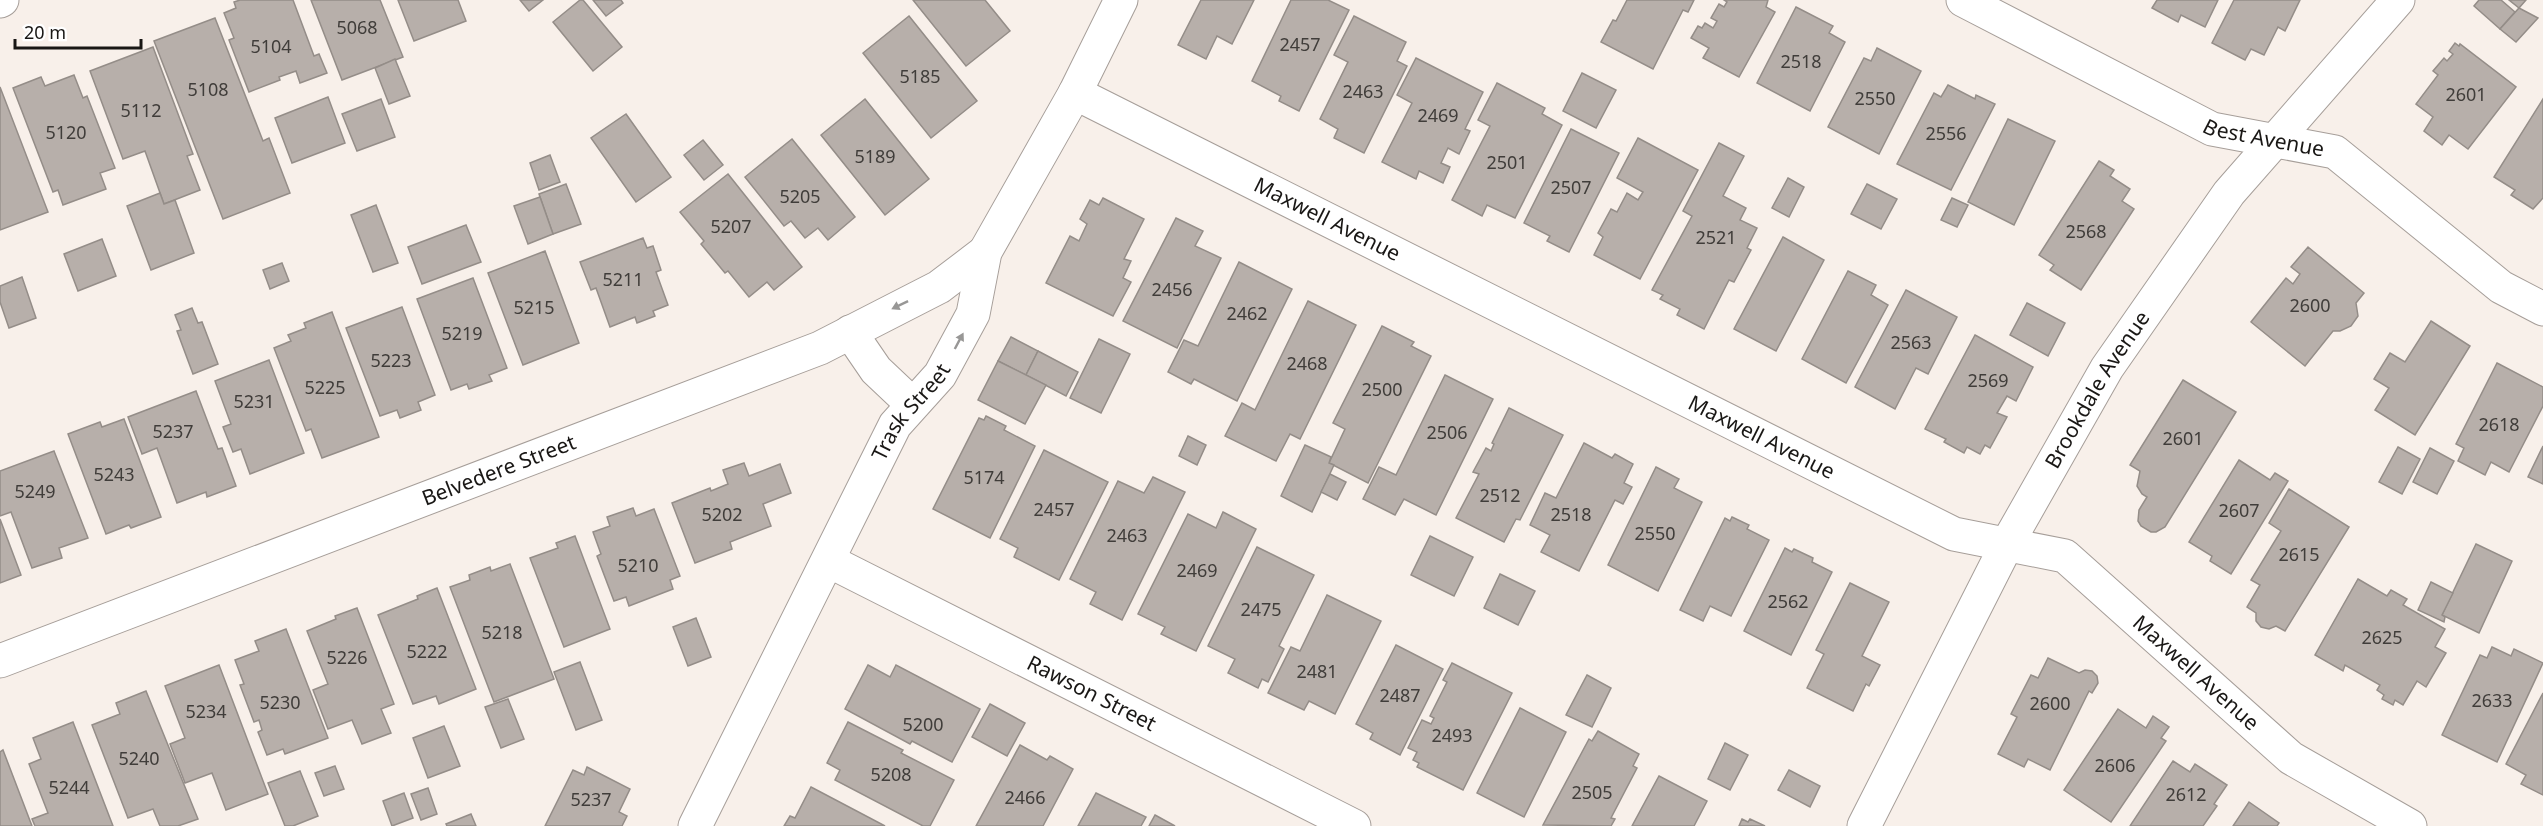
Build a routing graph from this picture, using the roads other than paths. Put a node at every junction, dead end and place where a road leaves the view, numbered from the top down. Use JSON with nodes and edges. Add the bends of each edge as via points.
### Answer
{"nodes":[{"id":1,"x":1122,"y":0,"type":"edge"},
{"id":2,"x":1963,"y":0,"type":"edge"},
{"id":3,"x":2398,"y":0,"type":"edge"},
{"id":4,"x":1075,"y":93,"type":"junction"},
{"id":5,"x":2276,"y":141,"type":"junction"},
{"id":6,"x":985,"y":252,"type":"junction"},
{"id":7,"x":2543,"y":309,"type":"edge"},
{"id":8,"x":850,"y":332,"type":"junction"},
{"id":9,"x":912,"y":404,"type":"junction"},
{"id":10,"x":2007,"y":544,"type":"junction"},
{"id":11,"x":829,"y":561,"type":"junction"},
{"id":12,"x":0,"y":661,"type":"edge"},
{"id":13,"x":695,"y":826,"type":"edge"},
{"id":14,"x":1354,"y":826,"type":"edge"},
{"id":15,"x":1864,"y":826,"type":"edge"},
{"id":16,"x":2410,"y":826,"type":"edge"}],
"edges":[{"from":1,"to":4,"type":"street","name":"Trask Street"},
{"from":2,"to":5,"type":"street","name":"Best Avenue","via":[[2212,129]]},
{"from":3,"to":5,"type":"street","name":"Brookdale Avenue"},
{"from":4,"to":6,"type":"street","name":"Trask Street"},
{"from":4,"to":10,"type":"street","name":"Maxwell Avenue","via":[[1954,534]]},
{"from":5,"to":7,"type":"street","name":"Best Avenue","via":[[2335,152],[2501,287]]},
{"from":5,"to":10,"type":"street","name":"Brookdale Avenue","via":[[2229,193],[2107,368]]},
{"from":6,"to":8,"type":"street","name":"Belvedere Street","one_way":true,"via":[[939,286]]},
{"from":9,"to":6,"type":"street","name":"Trask Street","one_way":true,"via":[[940,375],[973,314]]},
{"from":8,"to":9,"type":"street","via":[[876,370]]},
{"from":8,"to":12,"type":"street","name":"Belvedere Street","via":[[809,352]]},
{"from":9,"to":11,"type":"street","name":"Trask Street","via":[[895,425]]},
{"from":10,"to":15,"type":"street","name":"Brookdale Avenue"},
{"from":10,"to":16,"type":"street","name":"Maxwell Avenue","via":[[2065,556],[2291,758]]},
{"from":11,"to":13,"type":"street","name":"Trask Street"},
{"from":11,"to":14,"type":"street","name":"Rawson Street"}]}
